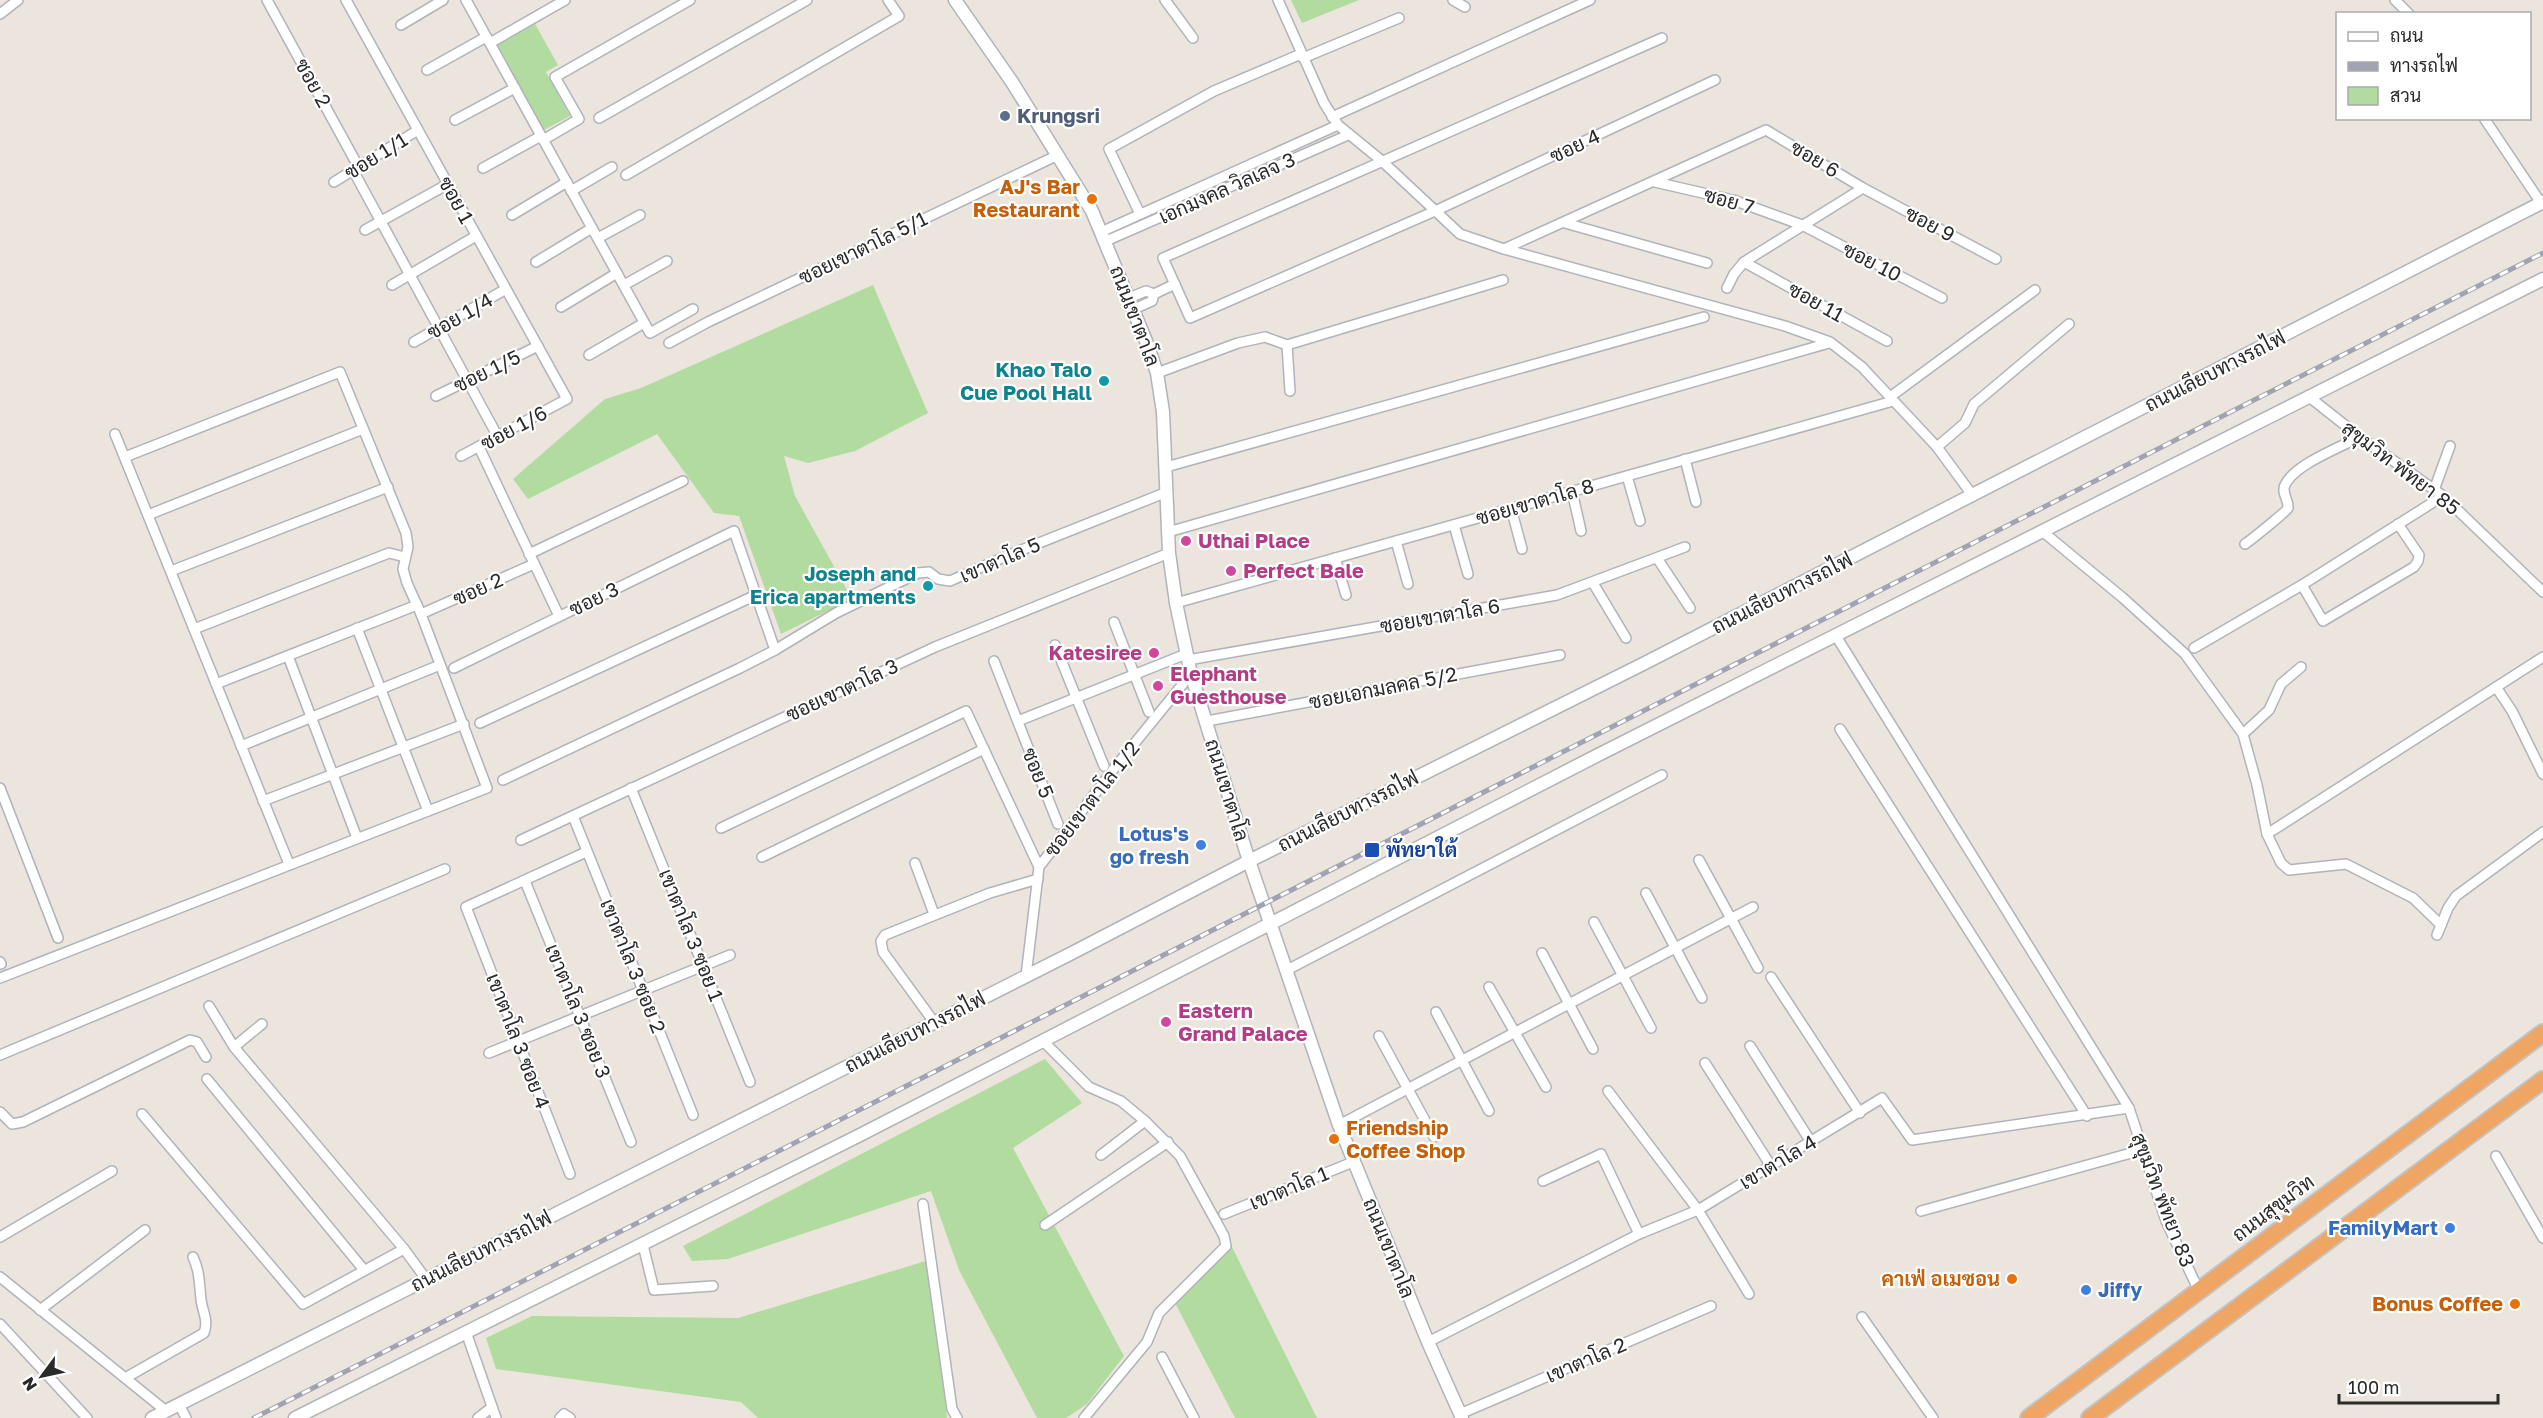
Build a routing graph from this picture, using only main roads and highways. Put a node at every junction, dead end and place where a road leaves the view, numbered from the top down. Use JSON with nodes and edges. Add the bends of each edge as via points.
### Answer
{"nodes":[{"id":1,"x":2543,"y":1033,"type":"edge"},
{"id":2,"x":2543,"y":1080,"type":"edge"},
{"id":3,"x":2029,"y":1418,"type":"edge"},
{"id":4,"x":2090,"y":1418,"type":"edge"}],
"edges":[{"from":1,"to":3,"type":"highway","name":"ถนนสุขุมวิท"},
{"from":2,"to":4,"type":"highway"}]}
